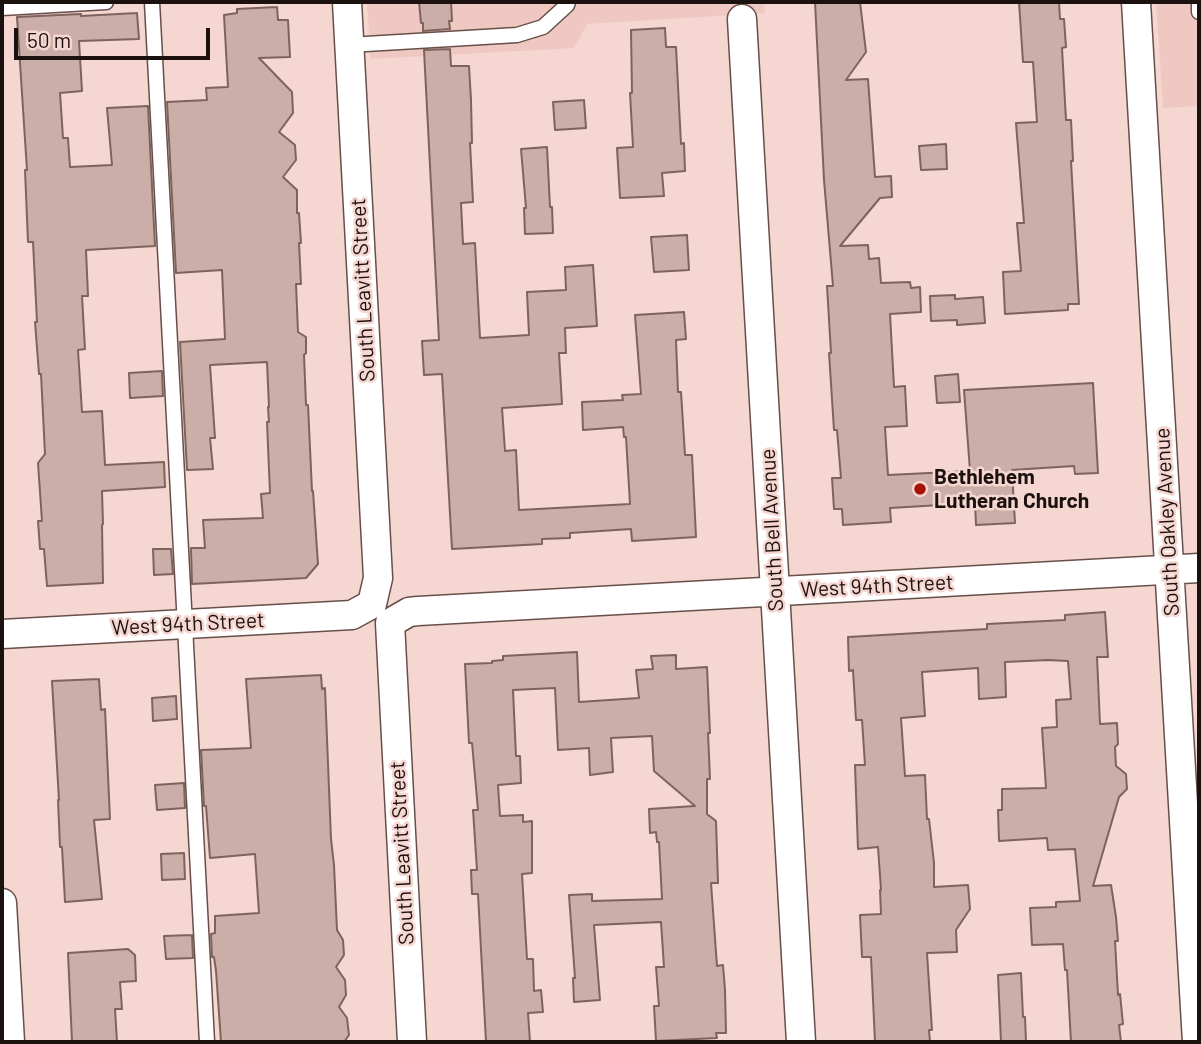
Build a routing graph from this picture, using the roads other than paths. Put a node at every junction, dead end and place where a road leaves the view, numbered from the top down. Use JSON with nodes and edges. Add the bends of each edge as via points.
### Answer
{"nodes":[{"id":1,"x":106,"y":2,"type":"edge"},
{"id":2,"x":152,"y":2,"type":"edge"},
{"id":3,"x":347,"y":2,"type":"edge"},
{"id":4,"x":568,"y":2,"type":"edge"},
{"id":5,"x":1136,"y":2,"type":"edge"},
{"id":6,"x":1199,"y":2,"type":"edge"},
{"id":7,"x":2,"y":8,"type":"edge"},
{"id":8,"x":1199,"y":12,"type":"edge"},
{"id":9,"x":743,"y":19,"type":"dead end"},
{"id":10,"x":349,"y":44,"type":"junction"},
{"id":11,"x":1199,"y":568,"type":"edge"},
{"id":12,"x":1170,"y":569,"type":"junction"},
{"id":13,"x":775,"y":591,"type":"junction"},
{"id":14,"x":387,"y":604,"type":"junction"},
{"id":15,"x":185,"y":624,"type":"junction"},
{"id":16,"x":2,"y":634,"type":"edge"},
{"id":17,"x":2,"y":903,"type":"edge"},
{"id":18,"x":10,"y":1042,"type":"edge"},
{"id":19,"x":207,"y":1042,"type":"edge"},
{"id":20,"x":412,"y":1042,"type":"edge"},
{"id":21,"x":801,"y":1042,"type":"edge"},
{"id":22,"x":1197,"y":1042,"type":"edge"}],
"edges":[{"from":1,"to":7,"type":"lane"},
{"from":2,"to":15,"type":"lane"},
{"from":3,"to":10,"type":"street","name":"South Leavitt Street"},
{"from":4,"to":10,"type":"lane","via":[[543,27],[517,35]]},
{"from":5,"to":12,"type":"street","name":"South Oakley Avenue"},
{"from":6,"to":8,"type":"lane"},
{"from":9,"to":13,"type":"street","name":"South Bell Avenue"},
{"from":10,"to":14,"type":"street","name":"South Leavitt Street"},
{"from":11,"to":12,"type":"street","name":"West 94th Street"},
{"from":12,"to":13,"type":"street","name":"West 94th Street"},
{"from":12,"to":22,"type":"street","name":"South Oakley Avenue"},
{"from":13,"to":14,"type":"street","name":"West 94th Street"},
{"from":13,"to":21,"type":"street","name":"South Bell Avenue"},
{"from":14,"to":15,"type":"street","name":"West 94th Street","via":[[352,615]]},
{"from":14,"to":20,"type":"street","name":"South Leavitt Street"},
{"from":15,"to":16,"type":"street","name":"West 94th Street"},
{"from":15,"to":19,"type":"lane"},
{"from":17,"to":18,"type":"street"}]}
